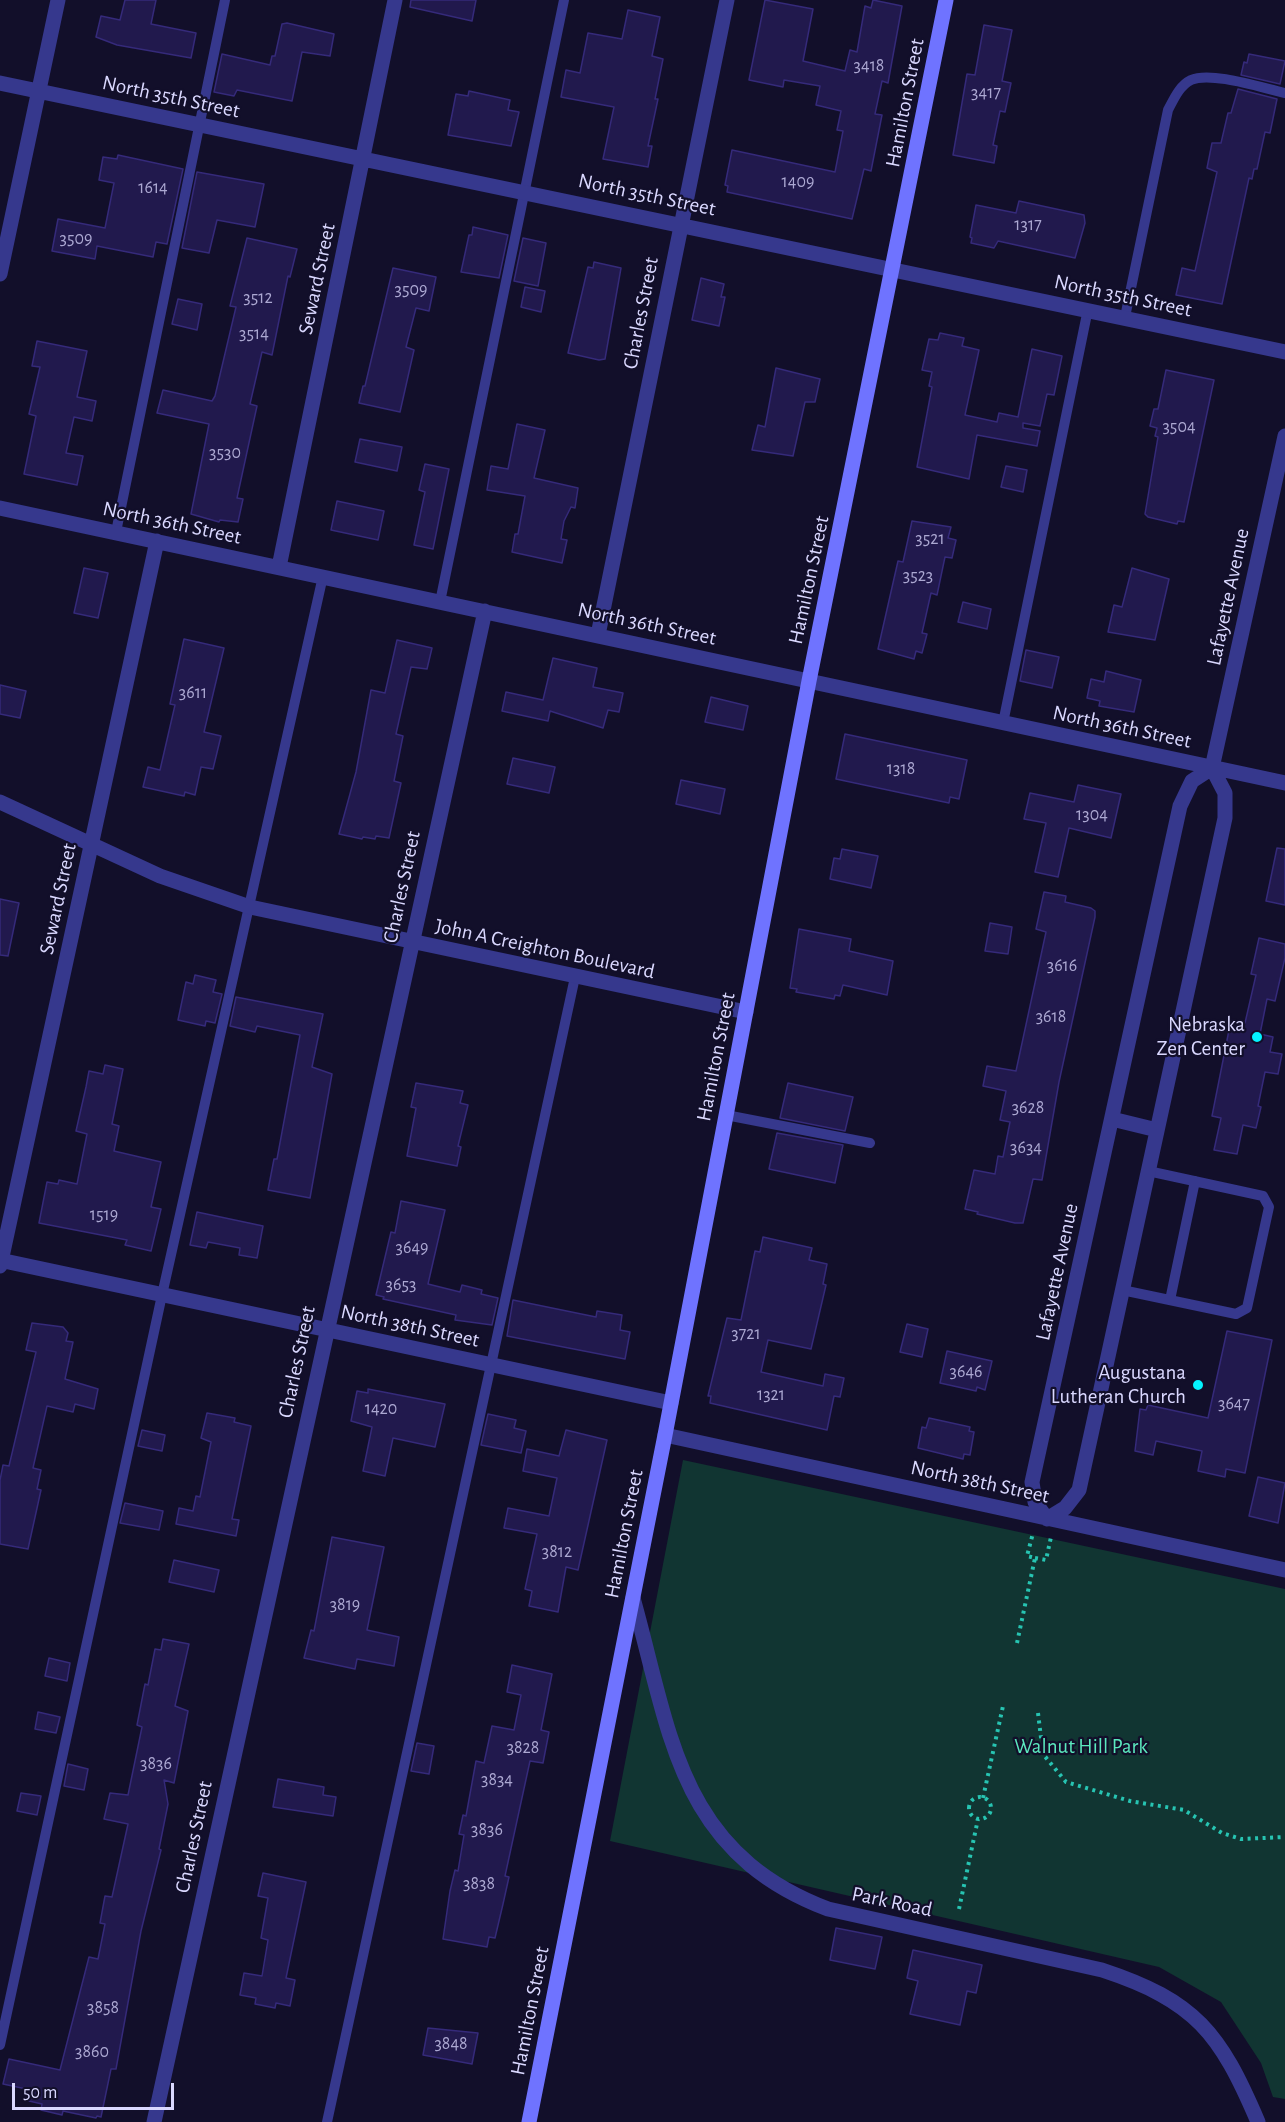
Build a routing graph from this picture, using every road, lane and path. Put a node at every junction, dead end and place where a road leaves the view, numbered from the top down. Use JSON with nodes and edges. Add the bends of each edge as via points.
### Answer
{"nodes":[{"id":1,"x":58,"y":0,"type":"edge"},
{"id":2,"x":225,"y":0,"type":"edge"},
{"id":3,"x":395,"y":0,"type":"edge"},
{"id":4,"x":564,"y":0,"type":"edge"},
{"id":5,"x":727,"y":0,"type":"edge"},
{"id":6,"x":946,"y":0,"type":"edge"},
{"id":7,"x":0,"y":83,"type":"edge"},
{"id":8,"x":39,"y":91,"type":"junction"},
{"id":9,"x":1285,"y":93,"type":"edge"},
{"id":10,"x":200,"y":124,"type":"junction"},
{"id":11,"x":363,"y":158,"type":"junction"},
{"id":12,"x":525,"y":192,"type":"junction"},
{"id":13,"x":681,"y":224,"type":"junction"},
{"id":14,"x":894,"y":269,"type":"junction"},
{"id":15,"x":0,"y":274,"type":"edge"},
{"id":16,"x":1088,"y":309,"type":"junction"},
{"id":17,"x":1125,"y":317,"type":"junction"},
{"id":18,"x":1285,"y":352,"type":"edge"},
{"id":19,"x":1285,"y":436,"type":"edge"},
{"id":20,"x":0,"y":508,"type":"edge"},
{"id":21,"x":116,"y":532,"type":"junction"},
{"id":22,"x":157,"y":541,"type":"junction"},
{"id":23,"x":279,"y":567,"type":"junction"},
{"id":24,"x":323,"y":576,"type":"junction"},
{"id":25,"x":440,"y":602,"type":"junction"},
{"id":26,"x":485,"y":611,"type":"junction"},
{"id":27,"x":598,"y":635,"type":"junction"},
{"id":28,"x":809,"y":681,"type":"junction"},
{"id":29,"x":1003,"y":723,"type":"junction"},
{"id":30,"x":1212,"y":768,"type":"junction"},
{"id":31,"x":1285,"y":783,"type":"edge"},
{"id":32,"x":0,"y":801,"type":"edge"},
{"id":33,"x":91,"y":844,"type":"junction"},
{"id":34,"x":250,"y":907,"type":"junction"},
{"id":35,"x":411,"y":942,"type":"junction"},
{"id":36,"x":575,"y":977,"type":"junction"},
{"id":37,"x":746,"y":1012,"type":"junction"},
{"id":38,"x":726,"y":1115,"type":"junction"},
{"id":39,"x":1112,"y":1119,"type":"junction"},
{"id":40,"x":1158,"y":1130,"type":"junction"},
{"id":41,"x":870,"y":1143,"type":"dead end"},
{"id":42,"x":1148,"y":1171,"type":"junction"},
{"id":43,"x":1195,"y":1181,"type":"junction"},
{"id":44,"x":0,"y":1262,"type":"edge"},
{"id":45,"x":1122,"y":1290,"type":"junction"},
{"id":46,"x":162,"y":1295,"type":"junction"},
{"id":47,"x":1170,"y":1300,"type":"junction"},
{"id":48,"x":326,"y":1330,"type":"junction"},
{"id":49,"x":491,"y":1365,"type":"junction"},
{"id":50,"x":671,"y":1403,"type":"junction"},
{"id":51,"x":665,"y":1435,"type":"junction"},
{"id":52,"x":1047,"y":1519,"type":"junction"},
{"id":53,"x":1033,"y":1533,"type":"dead end"},
{"id":54,"x":1051,"y":1536,"type":"dead end"},
{"id":55,"x":1035,"y":1558,"type":"junction"},
{"id":56,"x":1285,"y":1570,"type":"edge"},
{"id":57,"x":633,"y":1598,"type":"junction"},
{"id":58,"x":1017,"y":1643,"type":"dead end"},
{"id":59,"x":1003,"y":1706,"type":"dead end"},
{"id":60,"x":1038,"y":1713,"type":"dead end"},
{"id":61,"x":983,"y":1798,"type":"junction"},
{"id":62,"x":978,"y":1819,"type":"junction"},
{"id":63,"x":1285,"y":1837,"type":"edge"},
{"id":64,"x":959,"y":1909,"type":"dead end"},
{"id":65,"x":0,"y":2045,"type":"edge"},
{"id":66,"x":154,"y":2122,"type":"edge"},
{"id":67,"x":327,"y":2122,"type":"edge"},
{"id":68,"x":529,"y":2122,"type":"edge"},
{"id":69,"x":1257,"y":2122,"type":"edge"}],
"edges":[{"from":1,"to":8,"type":"street"},
{"from":2,"to":10,"type":"lane"},
{"from":3,"to":11,"type":"street","name":"Seward Street"},
{"from":4,"to":12,"type":"lane"},
{"from":5,"to":13,"type":"street","name":"Charles Street"},
{"from":6,"to":14,"type":"main road","name":"Hamilton Street"},
{"from":7,"to":8,"type":"street","name":"North 35th Street"},
{"from":8,"to":10,"type":"street","name":"North 35th Street"},
{"from":8,"to":15,"type":"street"},
{"from":9,"to":17,"type":"lane","via":[[1210,77],[1190,80],[1176,94],[1168,110]]},
{"from":10,"to":11,"type":"street","name":"North 35th Street"},
{"from":10,"to":21,"type":"lane"},
{"from":11,"to":12,"type":"street","name":"North 35th Street"},
{"from":11,"to":23,"type":"street","name":"Seward Street"},
{"from":12,"to":13,"type":"street","name":"North 35th Street"},
{"from":12,"to":25,"type":"lane"},
{"from":13,"to":14,"type":"street","name":"North 35th Street"},
{"from":13,"to":27,"type":"street","name":"Charles Street"},
{"from":14,"to":16,"type":"street","name":"North 35th Street"},
{"from":14,"to":28,"type":"main road","name":"Hamilton Street"},
{"from":16,"to":17,"type":"street","name":"North 35th Street"},
{"from":16,"to":29,"type":"lane"},
{"from":17,"to":18,"type":"street","name":"North 35th Street"},
{"from":19,"to":30,"type":"street","name":"Lafayette Avenue"},
{"from":20,"to":21,"type":"street","name":"North 36th Street"},
{"from":21,"to":22,"type":"street","name":"North 36th Street"},
{"from":22,"to":23,"type":"street","name":"North 36th Street"},
{"from":22,"to":33,"type":"street","name":"Seward Street"},
{"from":23,"to":24,"type":"street","name":"North 36th Street"},
{"from":24,"to":25,"type":"street","name":"North 36th Street"},
{"from":24,"to":34,"type":"lane"},
{"from":25,"to":26,"type":"street","name":"North 36th Street"},
{"from":26,"to":27,"type":"street","name":"North 36th Street"},
{"from":26,"to":35,"type":"street","name":"Charles Street"},
{"from":27,"to":28,"type":"street","name":"North 36th Street"},
{"from":28,"to":29,"type":"street","name":"North 36th Street"},
{"from":28,"to":37,"type":"main road","name":"Hamilton Street"},
{"from":29,"to":30,"type":"street","name":"North 36th Street"},
{"from":30,"to":31,"type":"street","name":"North 36th Street"},
{"from":30,"to":39,"type":"street","name":"Lafayette Avenue","via":[[1192,781],[1180,806]]},
{"from":30,"to":40,"type":"street","via":[[1225,793],[1226,818]]},
{"from":32,"to":33,"type":"street","name":"John A Creighton Boulevard"},
{"from":33,"to":34,"type":"street","name":"John A Creighton Boulevard","via":[[160,876]]},
{"from":33,"to":44,"type":"street","name":"Seward Street"},
{"from":34,"to":35,"type":"street","name":"John A Creighton Boulevard"},
{"from":34,"to":46,"type":"lane"},
{"from":35,"to":36,"type":"street","name":"John A Creighton Boulevard"},
{"from":35,"to":48,"type":"street","name":"Charles Street"},
{"from":36,"to":37,"type":"street","name":"John A Creighton Boulevard"},
{"from":36,"to":49,"type":"lane"},
{"from":37,"to":38,"type":"main road","name":"Hamilton Street"},
{"from":38,"to":41,"type":"lane"},
{"from":38,"to":50,"type":"main road","name":"Hamilton Street"},
{"from":39,"to":40,"type":"street"},
{"from":39,"to":52,"type":"street","name":"Lafayette Avenue","via":[[1032,1482],[1035,1502]]},
{"from":40,"to":42,"type":"street"},
{"from":42,"to":43,"type":"lane"},
{"from":42,"to":45,"type":"street"},
{"from":43,"to":47,"type":"lane"},
{"from":43,"to":47,"type":"lane","via":[[1263,1196],[1269,1207],[1247,1308],[1236,1314]]},
{"from":44,"to":46,"type":"street","name":"North 38th Street"},
{"from":45,"to":47,"type":"lane"},
{"from":45,"to":52,"type":"street","via":[[1079,1490],[1065,1508]]},
{"from":46,"to":48,"type":"street","name":"North 38th Street"},
{"from":46,"to":65,"type":"lane"},
{"from":48,"to":49,"type":"street","name":"North 38th Street"},
{"from":48,"to":66,"type":"street","name":"Charles Street"},
{"from":49,"to":50,"type":"street","name":"North 38th Street"},
{"from":49,"to":67,"type":"lane"},
{"from":50,"to":51,"type":"main road","name":"Hamilton Street"},
{"from":51,"to":52,"type":"street","name":"North 38th Street"},
{"from":51,"to":57,"type":"main road","name":"Hamilton Street"},
{"from":52,"to":56,"type":"street","name":"North 38th Street"},
{"from":53,"to":55,"type":"path","via":[[1028,1556]]},
{"from":54,"to":55,"type":"path","via":[[1046,1560]]},
{"from":55,"to":58,"type":"path"},
{"from":57,"to":68,"type":"main road","name":"Hamilton Street"},
{"from":57,"to":69,"type":"street","name":"Park Road","via":[[688,1785],[711,1825],[743,1861],[786,1891],[828,1909],[1137,1981],[1166,1996],[1202,2025],[1228,2056]]},
{"from":59,"to":61,"type":"path"},
{"from":60,"to":63,"type":"path","via":[[1043,1754],[1066,1782],[1130,1801],[1184,1810],[1222,1833],[1241,1839]]},
{"from":61,"to":62,"type":"path","via":[[991,1809],[985,1818]]},
{"from":61,"to":62,"type":"path","via":[[973,1800],[970,1806],[970,1812]]},
{"from":62,"to":64,"type":"path"}]}
